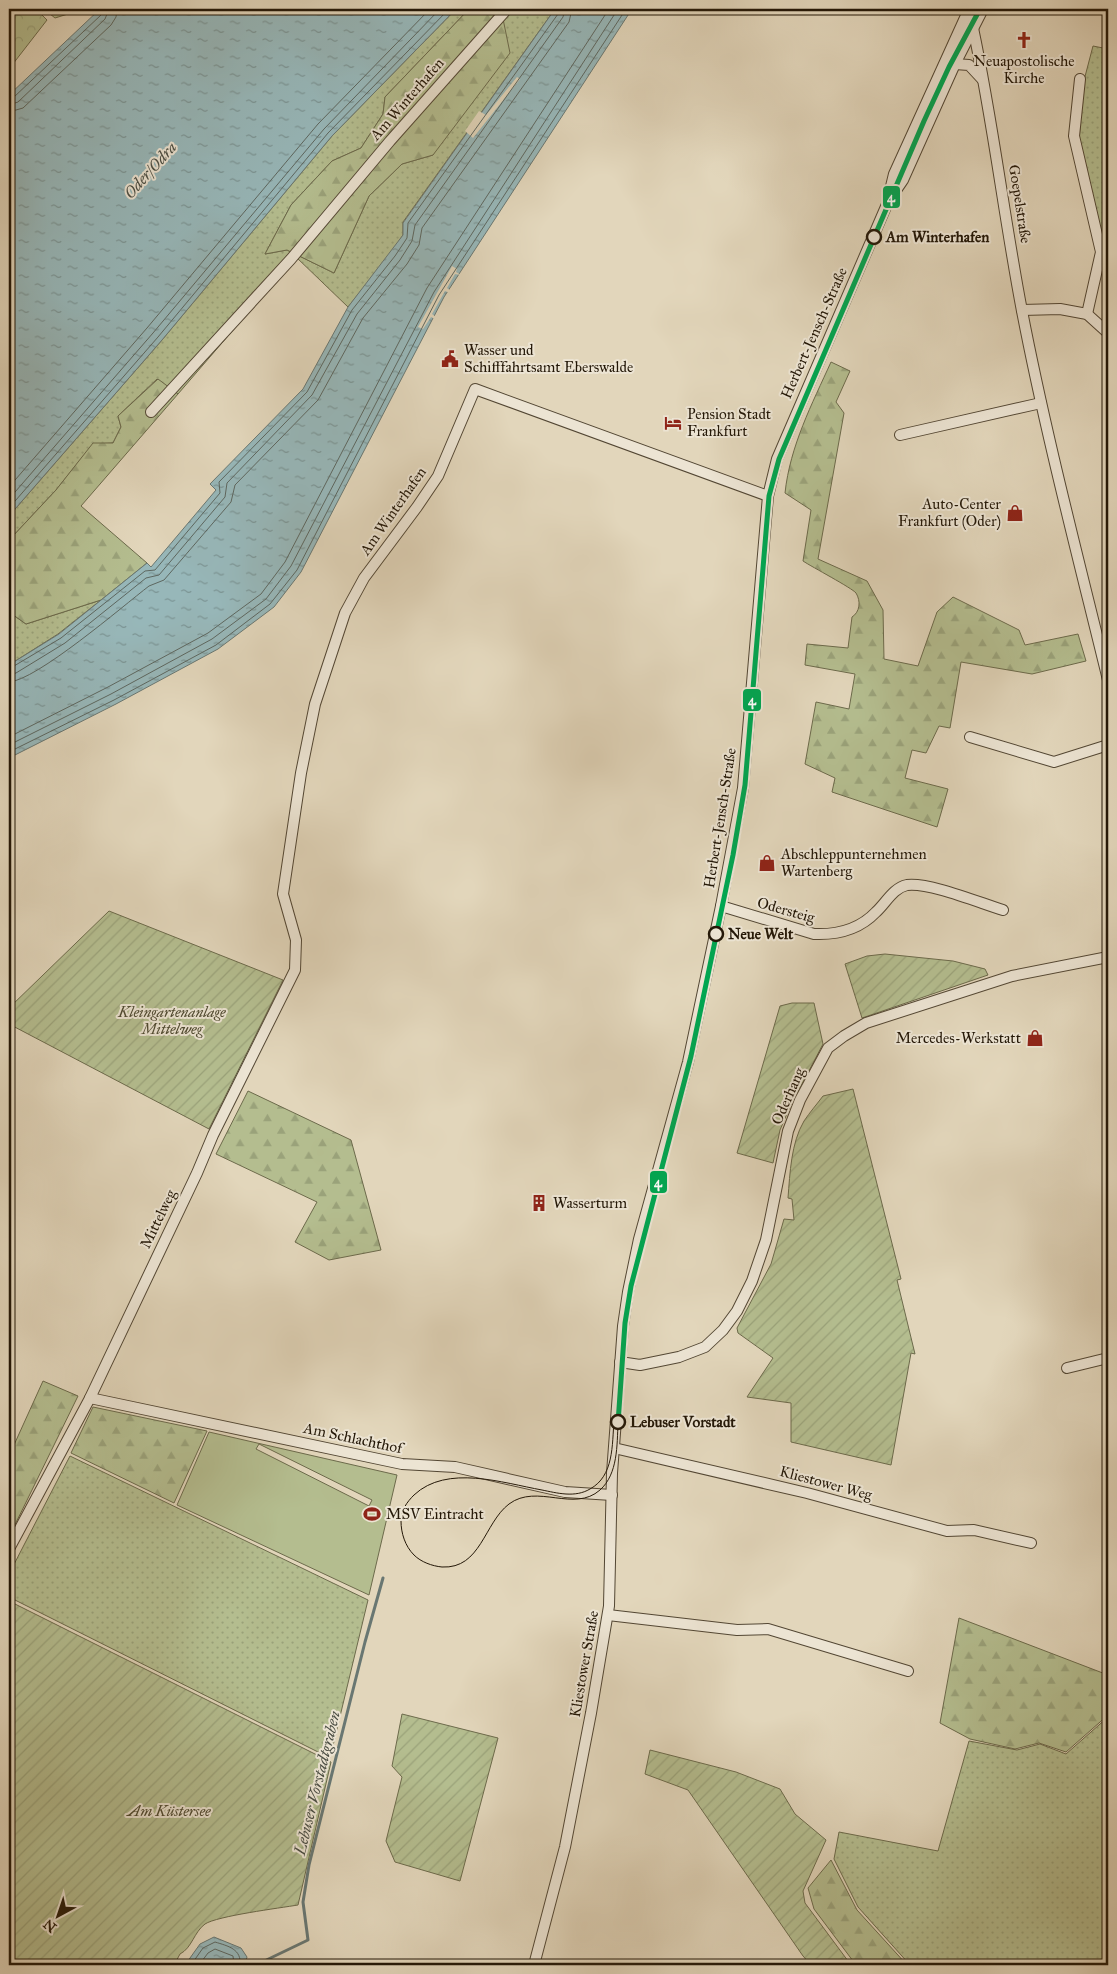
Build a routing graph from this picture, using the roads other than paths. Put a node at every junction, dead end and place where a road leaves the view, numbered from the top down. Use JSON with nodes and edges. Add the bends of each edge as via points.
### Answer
{"nodes":[{"id":1,"x":507,"y":9,"type":"edge"},
{"id":2,"x":969,"y":9,"type":"edge"},
{"id":3,"x":974,"y":9,"type":"edge"},
{"id":4,"x":983,"y":9,"type":"edge"},
{"id":5,"x":960,"y":26,"type":"junction"},
{"id":6,"x":973,"y":28,"type":"junction"},
{"id":7,"x":955,"y":64,"type":"junction"},
{"id":8,"x":1080,"y":79,"type":"dead end"},
{"id":9,"x":984,"y":80,"type":"junction"},
{"id":10,"x":888,"y":202,"type":"junction"},
{"id":11,"x":1022,"y":310,"type":"junction"},
{"id":12,"x":1087,"y":314,"type":"junction"},
{"id":13,"x":1108,"y":334,"type":"edge"},
{"id":14,"x":1041,"y":403,"type":"junction"},
{"id":15,"x":151,"y":412,"type":"dead end"},
{"id":16,"x":900,"y":435,"type":"dead end"},
{"id":17,"x":768,"y":496,"type":"junction"},
{"id":18,"x":1108,"y":680,"type":"edge"},
{"id":19,"x":970,"y":737,"type":"dead end"},
{"id":20,"x":1108,"y":745,"type":"edge"},
{"id":21,"x":283,"y":894,"type":"joint"},
{"id":22,"x":721,"y":906,"type":"junction"},
{"id":23,"x":1003,"y":910,"type":"dead end"},
{"id":24,"x":1108,"y":957,"type":"edge"},
{"id":25,"x":1108,"y":1358,"type":"edge"},
{"id":26,"x":620,"y":1362,"type":"junction"},
{"id":27,"x":1067,"y":1368,"type":"dead end"},
{"id":28,"x":90,"y":1398,"type":"junction"},
{"id":29,"x":614,"y":1448,"type":"junction"},
{"id":30,"x":612,"y":1495,"type":"junction"},
{"id":31,"x":1031,"y":1542,"type":"dead end"},
{"id":32,"x":9,"y":1549,"type":"edge"},
{"id":33,"x":608,"y":1615,"type":"junction"},
{"id":34,"x":908,"y":1671,"type":"dead end"},
{"id":35,"x":534,"y":1965,"type":"edge"}],
"edges":[{"from":1,"to":15,"type":"street","name":"Am Winterhafen","via":[[291,259]]},
{"from":2,"to":5,"type":"street","name":"Herbert-Jensch-Straße"},
{"from":3,"to":6,"type":"street","name":"Goepelstraße"},
{"from":4,"to":6,"type":"street","name":"Herbert-Jensch-Straße"},
{"from":5,"to":6,"type":"street","via":[[968,24]]},
{"from":5,"to":10,"type":"street","name":"Herbert-Jensch-Straße","via":[[894,174]]},
{"from":6,"to":7,"type":"street","name":"Herbert-Jensch-Straße"},
{"from":6,"to":9,"type":"street","name":"Goepelstraße"},
{"from":7,"to":9,"type":"street","via":[[969,64]]},
{"from":7,"to":10,"type":"street","name":"Herbert-Jensch-Straße","via":[[903,180]]},
{"from":8,"to":12,"type":"street","via":[[1074,136],[1101,252]]},
{"from":9,"to":11,"type":"street","name":"Goepelstraße"},
{"from":10,"to":17,"type":"street","name":"Herbert-Jensch-Straße","via":[[776,460]]},
{"from":11,"to":12,"type":"street","via":[[1060,309]]},
{"from":11,"to":14,"type":"street","name":"Goepelstraße"},
{"from":12,"to":13,"type":"street"},
{"from":14,"to":16,"type":"street"},
{"from":14,"to":18,"type":"street","name":"Goepelstraße"},
{"from":17,"to":21,"type":"street","name":"Am Winterhafen","via":[[475,389],[438,476],[364,578],[345,613],[315,704]]},
{"from":17,"to":22,"type":"street","name":"Herbert-Jensch-Straße","via":[[742,788]]},
{"from":19,"to":20,"type":"street","via":[[1054,762]]},
{"from":21,"to":28,"type":"street","name":"Mittelweg","via":[[296,940],[295,970],[212,1135],[197,1174]]},
{"from":22,"to":23,"type":"street","name":"Odersteig","via":[[814,934],[830,935],[860,926],[891,894],[910,885],[928,887]]},
{"from":22,"to":26,"type":"street","name":"Herbert-Jensch-Straße","via":[[686,1072],[637,1248],[624,1318]]},
{"from":24,"to":26,"type":"street","name":"Oderhang","via":[[1003,979],[866,1023],[832,1045],[814,1072],[788,1131],[766,1240],[752,1281],[737,1311],[705,1347],[679,1357],[640,1365]]},
{"from":25,"to":27,"type":"street"},
{"from":26,"to":29,"type":"street","name":"Kliestower Straße"},
{"from":28,"to":30,"type":"street","name":"Am Schlachthof","via":[[402,1464],[455,1467],[565,1492]]},
{"from":28,"to":32,"type":"street","name":"Mittelweg"},
{"from":29,"to":30,"type":"street","name":"Kliestower Straße"},
{"from":29,"to":31,"type":"street","name":"Kliestower Weg","via":[[807,1493],[946,1531],[974,1530]]},
{"from":30,"to":33,"type":"street","name":"Kliestower Straße"},
{"from":33,"to":34,"type":"street","via":[[737,1630],[768,1629]]},
{"from":33,"to":35,"type":"street","name":"Kliestower Straße","via":[[565,1848]]}]}
